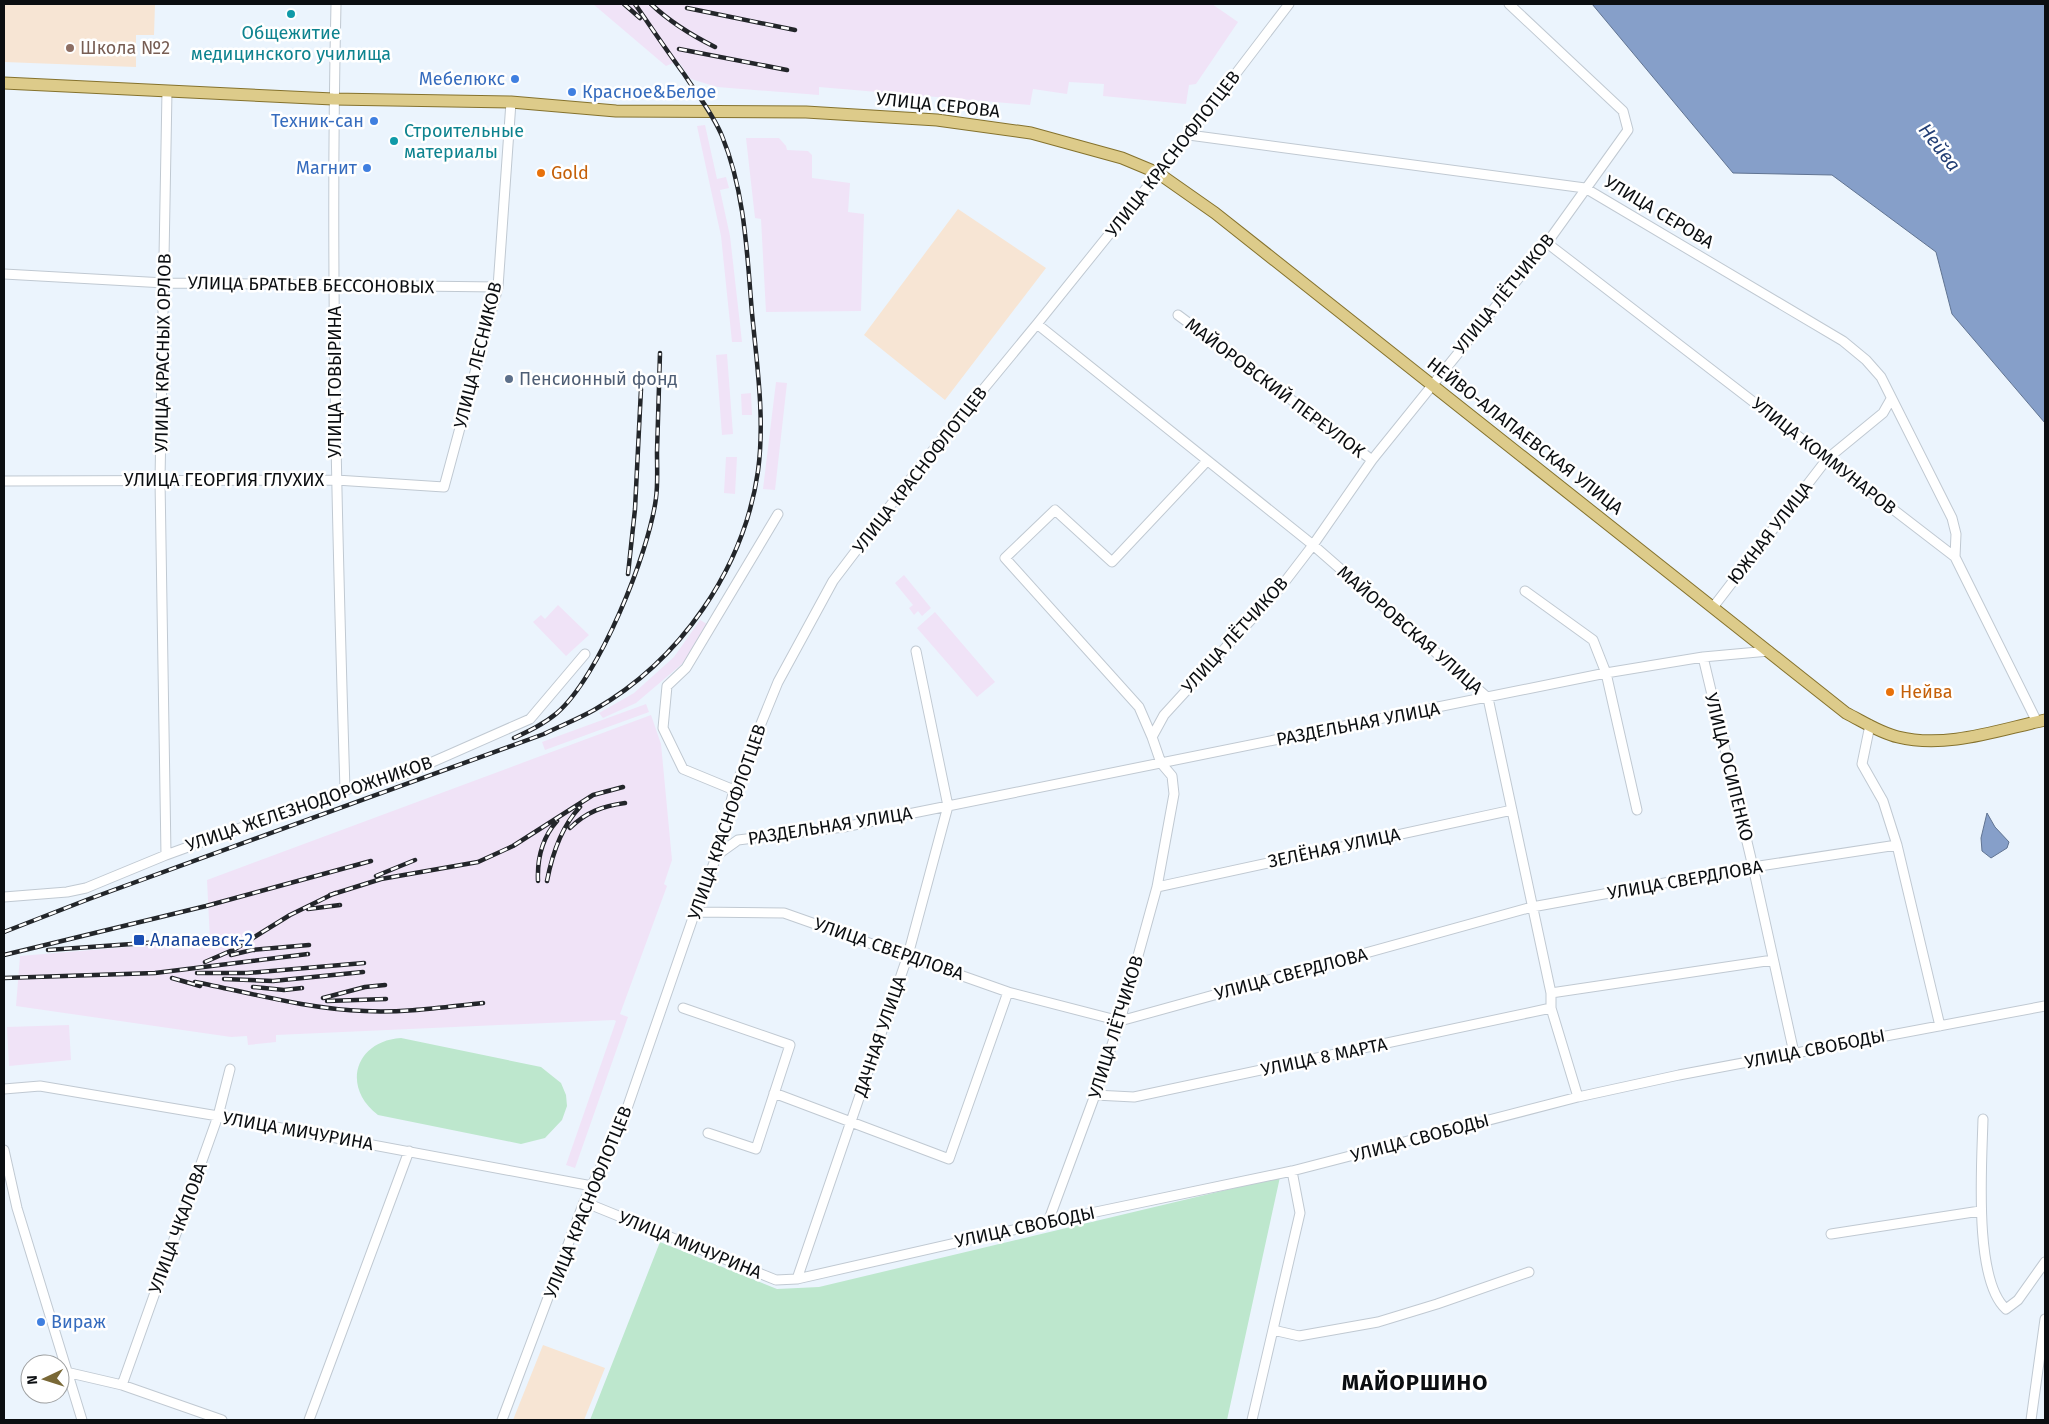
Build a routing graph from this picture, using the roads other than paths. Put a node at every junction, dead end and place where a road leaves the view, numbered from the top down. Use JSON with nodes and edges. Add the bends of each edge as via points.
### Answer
{"nodes":[{"id":1,"x":336,"y":4,"type":"edge"},
{"id":2,"x":1289,"y":4,"type":"edge"},
{"id":3,"x":1509,"y":4,"type":"edge"},
{"id":4,"x":4,"y":84,"type":"edge"},
{"id":5,"x":167,"y":91,"type":"junction"},
{"id":6,"x":333,"y":99,"type":"junction"},
{"id":7,"x":510,"y":102,"type":"junction"},
{"id":8,"x":1189,"y":135,"type":"junction"},
{"id":9,"x":1158,"y":173,"type":"junction"},
{"id":10,"x":1585,"y":188,"type":"junction"},
{"id":11,"x":1547,"y":243,"type":"junction"},
{"id":12,"x":4,"y":274,"type":"edge"},
{"id":13,"x":165,"y":283,"type":"junction"},
{"id":14,"x":334,"y":285,"type":"junction"},
{"id":15,"x":498,"y":287,"type":"junction"},
{"id":16,"x":1178,"y":315,"type":"dead end"},
{"id":17,"x":1038,"y":324,"type":"junction"},
{"id":18,"x":1431,"y":385,"type":"junction"},
{"id":19,"x":1891,"y":399,"type":"junction"},
{"id":20,"x":1827,"y":459,"type":"junction"},
{"id":21,"x":1372,"y":460,"type":"junction"},
{"id":22,"x":1207,"y":461,"type":"junction"},
{"id":23,"x":160,"y":480,"type":"junction"},
{"id":24,"x":336,"y":480,"type":"junction"},
{"id":25,"x":4,"y":481,"type":"edge"},
{"id":26,"x":444,"y":487,"type":"joint"},
{"id":27,"x":778,"y":514,"type":"dead end"},
{"id":28,"x":1313,"y":545,"type":"junction"},
{"id":29,"x":1954,"y":557,"type":"junction"},
{"id":30,"x":1525,"y":591,"type":"dead end"},
{"id":31,"x":1714,"y":606,"type":"dead end"},
{"id":32,"x":916,"y":651,"type":"dead end"},
{"id":33,"x":1769,"y":651,"type":"junction"},
{"id":34,"x":585,"y":654,"type":"dead end"},
{"id":35,"x":1703,"y":657,"type":"junction"},
{"id":36,"x":1606,"y":673,"type":"junction"},
{"id":37,"x":1488,"y":698,"type":"junction"},
{"id":38,"x":2041,"y":721,"type":"edge"},
{"id":39,"x":1870,"y":725,"type":"junction"},
{"id":40,"x":1152,"y":737,"type":"junction"},
{"id":41,"x":1161,"y":762,"type":"junction"},
{"id":42,"x":345,"y":790,"type":"junction"},
{"id":43,"x":734,"y":790,"type":"junction"},
{"id":44,"x":948,"y":806,"type":"junction"},
{"id":45,"x":1512,"y":810,"type":"junction"},
{"id":46,"x":1637,"y":810,"type":"dead end"},
{"id":47,"x":1897,"y":845,"type":"junction"},
{"id":48,"x":166,"y":854,"type":"junction"},
{"id":49,"x":717,"y":856,"type":"junction"},
{"id":50,"x":1753,"y":867,"type":"junction"},
{"id":51,"x":1156,"y":887,"type":"junction"},
{"id":52,"x":4,"y":897,"type":"edge"},
{"id":53,"x":1532,"y":907,"type":"junction"},
{"id":54,"x":695,"y":912,"type":"junction"},
{"id":55,"x":908,"y":955,"type":"junction"},
{"id":56,"x":1773,"y":960,"type":"junction"},
{"id":57,"x":1008,"y":992,"type":"junction"},
{"id":58,"x":1551,"y":993,"type":"junction"},
{"id":59,"x":2045,"y":1006,"type":"edge"},
{"id":60,"x":683,"y":1008,"type":"dead end"},
{"id":61,"x":1551,"y":1008,"type":"junction"},
{"id":62,"x":1120,"y":1021,"type":"junction"},
{"id":63,"x":1940,"y":1026,"type":"junction"},
{"id":64,"x":1794,"y":1053,"type":"junction"},
{"id":65,"x":230,"y":1069,"type":"dead end"},
{"id":66,"x":4,"y":1089,"type":"edge"},
{"id":67,"x":774,"y":1093,"type":"junction"},
{"id":68,"x":1096,"y":1095,"type":"junction"},
{"id":69,"x":1578,"y":1097,"type":"junction"},
{"id":70,"x":218,"y":1116,"type":"junction"},
{"id":71,"x":1983,"y":1118,"type":"dead end"},
{"id":72,"x":850,"y":1122,"type":"junction"},
{"id":73,"x":708,"y":1132,"type":"dead end"},
{"id":74,"x":4,"y":1150,"type":"edge"},
{"id":75,"x":409,"y":1151,"type":"junction"},
{"id":76,"x":1292,"y":1171,"type":"junction"},
{"id":77,"x":592,"y":1186,"type":"junction"},
{"id":78,"x":584,"y":1202,"type":"junction"},
{"id":79,"x":1980,"y":1211,"type":"junction"},
{"id":80,"x":1048,"y":1222,"type":"junction"},
{"id":81,"x":1831,"y":1234,"type":"dead end"},
{"id":82,"x":2045,"y":1262,"type":"edge"},
{"id":83,"x":1529,"y":1272,"type":"dead end"},
{"id":84,"x":797,"y":1279,"type":"junction"},
{"id":85,"x":2045,"y":1319,"type":"edge"},
{"id":86,"x":1273,"y":1330,"type":"junction"},
{"id":87,"x":61,"y":1354,"type":"edge"},
{"id":88,"x":70,"y":1373,"type":"edge"},
{"id":89,"x":70,"y":1384,"type":"edge"},
{"id":90,"x":122,"y":1385,"type":"junction"},
{"id":91,"x":82,"y":1420,"type":"edge"},
{"id":92,"x":222,"y":1420,"type":"edge"},
{"id":93,"x":309,"y":1420,"type":"edge"},
{"id":94,"x":502,"y":1420,"type":"edge"},
{"id":95,"x":1252,"y":1420,"type":"edge"},
{"id":96,"x":2031,"y":1420,"type":"edge"}],
"edges":[{"from":1,"to":6,"type":"street","name":"УЛИЦА ГОВЫРИНА"},
{"from":2,"to":8,"type":"street","name":"УЛИЦА КРАСНОФЛОТЦЕВ"},
{"from":3,"to":10,"type":"street","name":"УЛИЦА ЛЁТЧИКОВ","via":[[1623,110],[1628,130]]},
{"from":4,"to":5,"type":"main road","name":"УЛИЦА СЕРОВА"},
{"from":5,"to":6,"type":"main road","name":"УЛИЦА СЕРОВА"},
{"from":5,"to":13,"type":"street","name":"УЛИЦА КРАСНЫХ ОРЛОВ"},
{"from":6,"to":7,"type":"main road","name":"УЛИЦА СЕРОВА"},
{"from":6,"to":14,"type":"street","name":"УЛИЦА ГОВЫРИНА"},
{"from":7,"to":9,"type":"main road","name":"УЛИЦА СЕРОВА","via":[[616,111],[806,112],[974,124],[1031,133],[1122,158]]},
{"from":7,"to":15,"type":"street","name":"УЛИЦА ЛЕСНИКОВ"},
{"from":8,"to":9,"type":"street","name":"УЛИЦА КРАСНОФЛОТЦЕВ"},
{"from":8,"to":10,"type":"street","name":"УЛИЦА СЕРОВА"},
{"from":9,"to":17,"type":"street","name":"УЛИЦА КРАСНОФЛОТЦЕВ"},
{"from":9,"to":18,"type":"main road","name":"НЕЙВО-АЛАПАЕВСКАЯ УЛИЦА","via":[[1215,213]]},
{"from":10,"to":11,"type":"street","name":"УЛИЦА ЛЁТЧИКОВ"},
{"from":10,"to":19,"type":"street","name":"УЛИЦА СЕРОВА","via":[[1853,348],[1878,374]]},
{"from":11,"to":18,"type":"street","name":"УЛИЦА ЛЁТЧИКОВ"},
{"from":11,"to":20,"type":"street","name":"УЛИЦА КОММУНАРОВ"},
{"from":12,"to":13,"type":"street","name":"УЛИЦА БРАТЬЕВ БЕССОНОВЫХ"},
{"from":13,"to":14,"type":"street","name":"УЛИЦА БРАТЬЕВ БЕССОНОВЫХ"},
{"from":13,"to":23,"type":"street","name":"УЛИЦА КРАСНЫХ ОРЛОВ"},
{"from":14,"to":15,"type":"street","name":"УЛИЦА БРАТЬЕВ БЕССОНОВЫХ"},
{"from":14,"to":24,"type":"street","name":"УЛИЦА ГОВЫРИНА"},
{"from":15,"to":26,"type":"street","name":"УЛИЦА ЛЕСНИКОВ"},
{"from":16,"to":21,"type":"street","name":"МАЙОРОВСКИЙ ПЕРЕУЛОК"},
{"from":17,"to":22,"type":"street","name":"МАЙОРОВСКАЯ УЛИЦА"},
{"from":17,"to":43,"type":"street","name":"УЛИЦА КРАСНОФЛОТЦЕВ","via":[[925,460],[832,581],[778,682]]},
{"from":18,"to":21,"type":"street","name":"УЛИЦА ЛЁТЧИКОВ"},
{"from":18,"to":33,"type":"main road","name":"НЕЙВО-АЛАПАЕВСКАЯ УЛИЦА"},
{"from":19,"to":20,"type":"street","name":"ЮЖНАЯ УЛИЦА","via":[[1883,413]]},
{"from":19,"to":29,"type":"street","name":"УЛИЦА СЕРОВА","via":[[1952,518],[1956,534]]},
{"from":20,"to":29,"type":"street","name":"УЛИЦА КОММУНАРОВ"},
{"from":20,"to":31,"type":"street","name":"ЮЖНАЯ УЛИЦА"},
{"from":21,"to":28,"type":"street","name":"УЛИЦА ЛЁТЧИКОВ"},
{"from":22,"to":28,"type":"street","name":"МАЙОРОВСКАЯ УЛИЦА"},
{"from":22,"to":40,"type":"street","via":[[1112,562],[1055,510],[1004,558],[1139,707]]},
{"from":23,"to":24,"type":"street","name":"УЛИЦА ГЕОРГИЯ ГЛУХИХ"},
{"from":23,"to":25,"type":"street","name":"УЛИЦА ГЕОРГИЯ ГЛУХИХ"},
{"from":23,"to":48,"type":"street","name":"УЛИЦА КРАСНЫХ ОРЛОВ"},
{"from":24,"to":26,"type":"street","name":"УЛИЦА ГЕОРГИЯ ГЛУХИХ"},
{"from":24,"to":42,"type":"street","name":"УЛИЦА ГОВЫРИНА"},
{"from":27,"to":43,"type":"street","via":[[686,668],[667,686],[663,728],[683,769]]},
{"from":28,"to":37,"type":"street","name":"МАЙОРОВСКАЯ УЛИЦА"},
{"from":28,"to":40,"type":"street","name":"УЛИЦА ЛЁТЧИКОВ","via":[[1280,588],[1179,696],[1164,714]]},
{"from":29,"to":38,"type":"street","name":"УЛИЦА КОММУНАРОВ"},
{"from":30,"to":36,"type":"street","via":[[1593,640]]},
{"from":32,"to":44,"type":"street"},
{"from":33,"to":35,"type":"street","name":"РАЗДЕЛЬНАЯ УЛИЦА"},
{"from":33,"to":39,"type":"main road","name":"НЕЙВО-АЛАПАЕВСКАЯ УЛИЦА","via":[[1846,712]]},
{"from":34,"to":42,"type":"street","name":"УЛИЦА ЖЕЛЕЗНОДОРОЖНИКОВ","via":[[530,719],[403,775]]},
{"from":35,"to":36,"type":"street","name":"РАЗДЕЛЬНАЯ УЛИЦА"},
{"from":35,"to":50,"type":"street","name":"УЛИЦА ОСИПЕНКО"},
{"from":36,"to":37,"type":"street","name":"РАЗДЕЛЬНАЯ УЛИЦА"},
{"from":36,"to":46,"type":"street"},
{"from":37,"to":41,"type":"street","name":"РАЗДЕЛЬНАЯ УЛИЦА"},
{"from":37,"to":45,"type":"street","name":"МАЙОРОВСКАЯ УЛИЦА"},
{"from":38,"to":39,"type":"main road","name":"НЕЙВО-АЛАПАЕВСКАЯ УЛИЦА","via":[[1950,740],[1917,741],[1896,737]]},
{"from":39,"to":47,"type":"street","via":[[1862,764],[1883,801]]},
{"from":40,"to":41,"type":"street","name":"УЛИЦА ЛЁТЧИКОВ"},
{"from":41,"to":44,"type":"street","name":"РАЗДЕЛЬНАЯ УЛИЦА"},
{"from":41,"to":51,"type":"street","name":"УЛИЦА ЛЁТЧИКОВ","via":[[1172,776],[1174,794]]},
{"from":42,"to":48,"type":"street","name":"УЛИЦА ЖЕЛЕЗНОДОРОЖНИКОВ"},
{"from":43,"to":49,"type":"street","name":"УЛИЦА КРАСНОФЛОТЦЕВ"},
{"from":44,"to":49,"type":"street","name":"РАЗДЕЛЬНАЯ УЛИЦА","via":[[844,827],[738,840]]},
{"from":44,"to":55,"type":"street","name":"ДАЧНАЯ УЛИЦА"},
{"from":45,"to":51,"type":"street","name":"ЗЕЛЁНАЯ УЛИЦА"},
{"from":45,"to":53,"type":"street","name":"МАЙОРОВСКАЯ УЛИЦА"},
{"from":47,"to":50,"type":"street","name":"УЛИЦА СВЕРДЛОВА"},
{"from":47,"to":63,"type":"street"},
{"from":48,"to":52,"type":"street","name":"УЛИЦА ЖЕЛЕЗНОДОРОЖНИКОВ","via":[[86,888]]},
{"from":49,"to":54,"type":"street","name":"УЛИЦА КРАСНОФЛОТЦЕВ"},
{"from":50,"to":53,"type":"street","name":"УЛИЦА СВЕРДЛОВА"},
{"from":50,"to":56,"type":"street","name":"УЛИЦА ОСИПЕНКО"},
{"from":51,"to":62,"type":"street","name":"УЛИЦА ЛЁТЧИКОВ"},
{"from":53,"to":58,"type":"street","name":"МАЙОРОВСКАЯ УЛИЦА"},
{"from":53,"to":62,"type":"street","name":"УЛИЦА СВЕРДЛОВА"},
{"from":54,"to":55,"type":"street","name":"УЛИЦА СВЕРДЛОВА","via":[[784,913]]},
{"from":54,"to":77,"type":"street","name":"УЛИЦА КРАСНОФЛОТЦЕВ","via":[[623,1120]]},
{"from":55,"to":57,"type":"street","name":"УЛИЦА СВЕРДЛОВА"},
{"from":55,"to":72,"type":"street","name":"ДАЧНАЯ УЛИЦА"},
{"from":56,"to":58,"type":"street"},
{"from":56,"to":64,"type":"street","name":"УЛИЦА ОСИПЕНКО"},
{"from":57,"to":62,"type":"street","name":"УЛИЦА СВЕРДЛОВА"},
{"from":57,"to":72,"type":"street","via":[[949,1159]]},
{"from":58,"to":61,"type":"street","name":"МАЙОРОВСКАЯ УЛИЦА"},
{"from":59,"to":63,"type":"street","name":"УЛИЦА СВОБОДЫ"},
{"from":60,"to":67,"type":"street","via":[[790,1045]]},
{"from":61,"to":68,"type":"street","name":"УЛИЦА 8 МАРТА","via":[[1134,1097]]},
{"from":61,"to":69,"type":"street","name":"МАЙОРОВСКАЯ УЛИЦА"},
{"from":62,"to":68,"type":"street","name":"УЛИЦА ЛЁТЧИКОВ"},
{"from":63,"to":64,"type":"street","name":"УЛИЦА СВОБОДЫ"},
{"from":64,"to":69,"type":"street","name":"УЛИЦА СВОБОДЫ"},
{"from":65,"to":70,"type":"street","name":"УЛИЦА ЧКАЛОВА"},
{"from":66,"to":70,"type":"street","name":"УЛИЦА МИЧУРИНА","via":[[40,1086]]},
{"from":67,"to":72,"type":"street"},
{"from":67,"to":73,"type":"street","via":[[756,1148]]},
{"from":68,"to":80,"type":"street","name":"УЛИЦА ЛЁТЧИКОВ"},
{"from":69,"to":76,"type":"street","name":"УЛИЦА СВОБОДЫ"},
{"from":70,"to":75,"type":"street","name":"УЛИЦА МИЧУРИНА"},
{"from":70,"to":90,"type":"street","name":"УЛИЦА ЧКАЛОВА"},
{"from":71,"to":79,"type":"street"},
{"from":72,"to":84,"type":"street","name":"ДАЧНАЯ УЛИЦА"},
{"from":74,"to":87,"type":"street","via":[[17,1208]]},
{"from":75,"to":77,"type":"street","name":"УЛИЦА МИЧУРИНА"},
{"from":75,"to":93,"type":"street"},
{"from":76,"to":80,"type":"street","name":"УЛИЦА СВОБОДЫ"},
{"from":76,"to":86,"type":"street","via":[[1300,1213]]},
{"from":77,"to":78,"type":"street","name":"УЛИЦА КРАСНОФЛОТЦЕВ"},
{"from":78,"to":84,"type":"street","name":"УЛИЦА МИЧУРИНА","via":[[776,1280]]},
{"from":78,"to":94,"type":"street","name":"УЛИЦА КРАСНОФЛОТЦЕВ"},
{"from":79,"to":81,"type":"street"},
{"from":79,"to":82,"type":"street","via":[[1991,1280],[1998,1301],[2006,1309],[2018,1300]]},
{"from":80,"to":84,"type":"street","name":"УЛИЦА СВОБОДЫ"},
{"from":83,"to":86,"type":"street","via":[[1378,1322],[1299,1336]]},
{"from":85,"to":96,"type":"street"},
{"from":86,"to":95,"type":"street"},
{"from":88,"to":90,"type":"street"},
{"from":89,"to":91,"type":"street"},
{"from":90,"to":92,"type":"street"}]}
